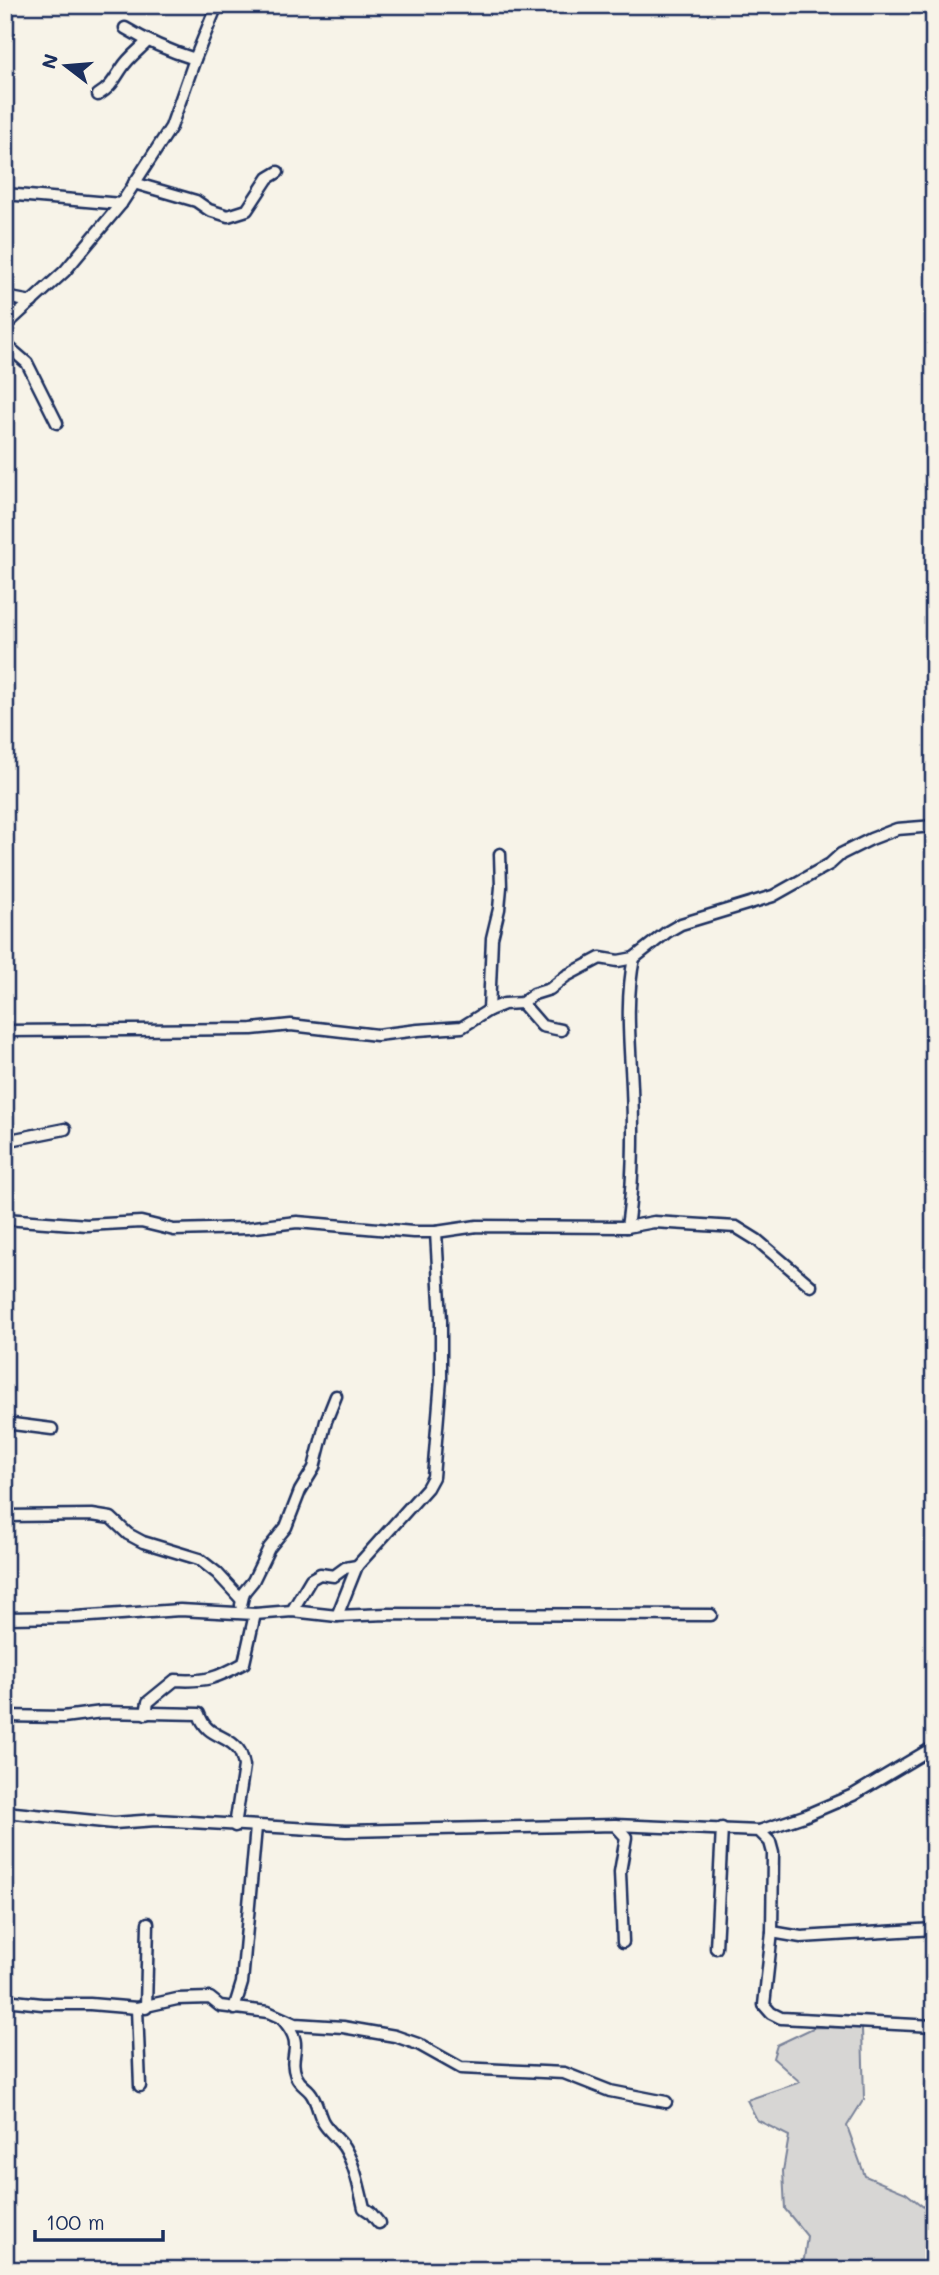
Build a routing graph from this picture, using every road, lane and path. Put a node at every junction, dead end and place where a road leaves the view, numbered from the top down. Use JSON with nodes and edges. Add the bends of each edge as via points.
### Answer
{"nodes":[{"id":1,"x":217,"y":5,"type":"edge"},
{"id":2,"x":125,"y":28,"type":"dead end"},
{"id":3,"x":147,"y":41,"type":"junction"},
{"id":4,"x":195,"y":59,"type":"junction"},
{"id":5,"x":98,"y":95,"type":"dead end"},
{"id":6,"x":278,"y":173,"type":"dead end"},
{"id":7,"x":134,"y":183,"type":"junction"},
{"id":8,"x":5,"y":194,"type":"edge"},
{"id":9,"x":121,"y":204,"type":"junction"},
{"id":10,"x":5,"y":296,"type":"edge"},
{"id":11,"x":32,"y":302,"type":"junction"},
{"id":12,"x":5,"y":326,"type":"edge"},
{"id":13,"x":5,"y":344,"type":"edge"},
{"id":14,"x":57,"y":423,"type":"dead end"},
{"id":15,"x":934,"y":827,"type":"edge"},
{"id":16,"x":500,"y":854,"type":"dead end"},
{"id":17,"x":634,"y":958,"type":"junction"},
{"id":18,"x":522,"y":1003,"type":"junction"},
{"id":19,"x":489,"y":1010,"type":"junction"},
{"id":20,"x":561,"y":1030,"type":"dead end"},
{"id":21,"x":5,"y":1031,"type":"edge"},
{"id":22,"x":65,"y":1129,"type":"dead end"},
{"id":23,"x":5,"y":1141,"type":"edge"},
{"id":24,"x":5,"y":1219,"type":"edge"},
{"id":25,"x":627,"y":1227,"type":"junction"},
{"id":26,"x":436,"y":1232,"type":"junction"},
{"id":27,"x":811,"y":1286,"type":"dead end"},
{"id":28,"x":336,"y":1396,"type":"dead end"},
{"id":29,"x":5,"y":1423,"type":"edge"},
{"id":30,"x":52,"y":1429,"type":"dead end"},
{"id":31,"x":5,"y":1516,"type":"edge"},
{"id":32,"x":356,"y":1566,"type":"junction"},
{"id":33,"x":241,"y":1599,"type":"junction"},
{"id":34,"x":292,"y":1611,"type":"junction"},
{"id":35,"x":240,"y":1612,"type":"junction"},
{"id":36,"x":255,"y":1614,"type":"junction"},
{"id":37,"x":711,"y":1615,"type":"dead end"},
{"id":38,"x":337,"y":1616,"type":"junction"},
{"id":39,"x":5,"y":1618,"type":"edge"},
{"id":40,"x":146,"y":1714,"type":"junction"},
{"id":41,"x":5,"y":1716,"type":"edge"},
{"id":42,"x":934,"y":1747,"type":"edge"},
{"id":43,"x":5,"y":1812,"type":"edge"},
{"id":44,"x":615,"y":1825,"type":"junction"},
{"id":45,"x":235,"y":1826,"type":"junction"},
{"id":46,"x":256,"y":1826,"type":"junction"},
{"id":47,"x":722,"y":1828,"type":"junction"},
{"id":48,"x":759,"y":1831,"type":"junction"},
{"id":49,"x":148,"y":1923,"type":"dead end"},
{"id":50,"x":934,"y":1929,"type":"edge"},
{"id":51,"x":772,"y":1932,"type":"junction"},
{"id":52,"x":623,"y":1942,"type":"dead end"},
{"id":53,"x":716,"y":1948,"type":"dead end"},
{"id":54,"x":5,"y":2000,"type":"edge"},
{"id":55,"x":141,"y":2008,"type":"junction"},
{"id":56,"x":234,"y":2009,"type":"junction"},
{"id":57,"x":281,"y":2018,"type":"junction"},
{"id":58,"x":934,"y":2026,"type":"edge"},
{"id":59,"x":140,"y":2085,"type":"dead end"},
{"id":60,"x":666,"y":2102,"type":"dead end"},
{"id":61,"x":379,"y":2223,"type":"dead end"}],
"edges":[{"from":1,"to":4,"type":"street"},
{"from":2,"to":3,"type":"street"},
{"from":3,"to":4,"type":"street"},
{"from":3,"to":5,"type":"street"},
{"from":4,"to":7,"type":"street","via":[[171,127]]},
{"from":6,"to":7,"type":"street","via":[[268,178],[247,210],[229,216]]},
{"from":7,"to":9,"type":"street"},
{"from":8,"to":9,"type":"street"},
{"from":9,"to":11,"type":"street","via":[[65,271]]},
{"from":10,"to":11,"type":"street"},
{"from":11,"to":12,"type":"street"},
{"from":13,"to":14,"type":"street","via":[[27,363]]},
{"from":15,"to":17,"type":"street","via":[[897,828],[871,839],[773,896],[681,924]]},
{"from":16,"to":19,"type":"street"},
{"from":17,"to":18,"type":"street","via":[[600,958]]},
{"from":17,"to":25,"type":"street","via":[[628,1017],[634,1158]]},
{"from":18,"to":19,"type":"street"},
{"from":18,"to":20,"type":"street","via":[[542,1026]]},
{"from":19,"to":21,"type":"street","via":[[462,1027],[377,1035],[291,1025]]},
{"from":22,"to":23,"type":"street"},
{"from":24,"to":26,"type":"street","via":[[87,1225],[141,1222],[174,1230],[297,1222]]},
{"from":25,"to":26,"type":"street","via":[[477,1226]]},
{"from":25,"to":27,"type":"street","via":[[654,1222],[736,1227]]},
{"from":26,"to":32,"type":"street","via":[[441,1368],[433,1477]]},
{"from":28,"to":33,"type":"street","via":[[314,1468],[286,1527]]},
{"from":29,"to":30,"type":"street"},
{"from":31,"to":33,"type":"street","via":[[111,1518],[143,1542],[199,1559]]},
{"from":32,"to":34,"type":"street","via":[[334,1576],[320,1574],[311,1579]]},
{"from":32,"to":38,"type":"street"},
{"from":33,"to":35,"type":"street"},
{"from":34,"to":36,"type":"street"},
{"from":34,"to":38,"type":"street"},
{"from":35,"to":36,"type":"street"},
{"from":35,"to":39,"type":"street","via":[[180,1610]]},
{"from":36,"to":40,"type":"street","via":[[244,1662],[216,1678],[175,1680],[148,1702]]},
{"from":37,"to":38,"type":"street"},
{"from":40,"to":41,"type":"street"},
{"from":40,"to":45,"type":"street","via":[[199,1714],[212,1734],[239,1750],[244,1766]]},
{"from":42,"to":48,"type":"street","via":[[853,1795]]},
{"from":43,"to":45,"type":"street","via":[[114,1823],[156,1820]]},
{"from":44,"to":46,"type":"street","via":[[346,1830]]},
{"from":44,"to":47,"type":"street"},
{"from":44,"to":52,"type":"street","via":[[626,1837],[620,1872]]},
{"from":45,"to":46,"type":"street"},
{"from":46,"to":56,"type":"street","via":[[242,1983]]},
{"from":47,"to":48,"type":"street"},
{"from":47,"to":53,"type":"street"},
{"from":48,"to":51,"type":"street","via":[[770,1842],[772,1853]]},
{"from":49,"to":55,"type":"street"},
{"from":50,"to":51,"type":"street","via":[[801,1937]]},
{"from":51,"to":58,"type":"street","via":[[764,2005],[771,2013],[781,2018]]},
{"from":54,"to":55,"type":"street"},
{"from":55,"to":56,"type":"street","via":[[177,1999],[210,1998]]},
{"from":55,"to":59,"type":"street"},
{"from":56,"to":57,"type":"street"},
{"from":57,"to":60,"type":"street","via":[[295,2024],[395,2036],[461,2068],[564,2073],[610,2091]]},
{"from":57,"to":61,"type":"street","via":[[297,2042],[293,2067],[297,2077],[311,2092],[322,2121],[343,2145],[364,2208]]}]}
